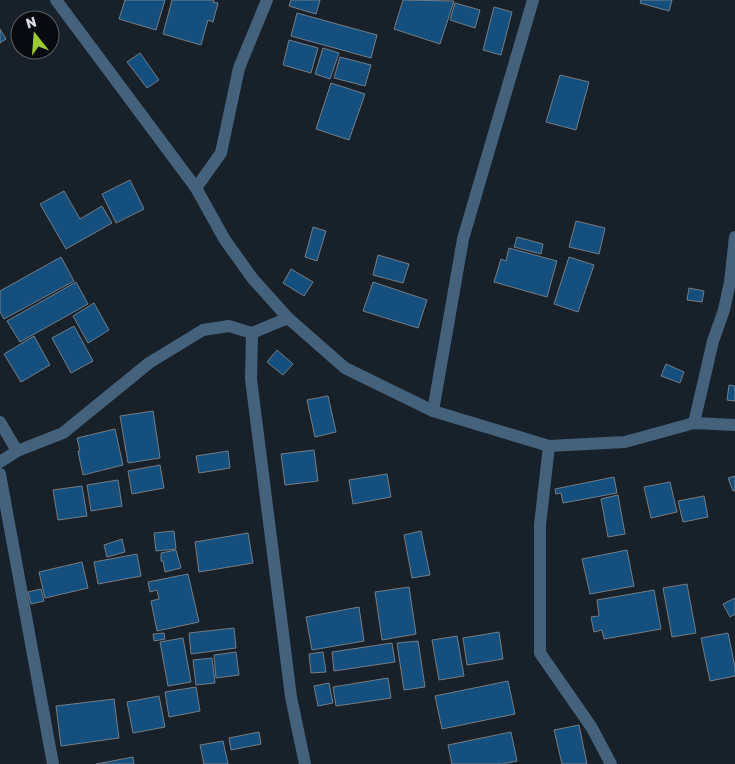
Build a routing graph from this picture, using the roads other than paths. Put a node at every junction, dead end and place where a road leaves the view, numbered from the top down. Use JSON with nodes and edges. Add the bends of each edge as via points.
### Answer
{"nodes":[{"id":1,"x":56,"y":0,"type":"edge"},
{"id":2,"x":267,"y":0,"type":"edge"},
{"id":3,"x":533,"y":0,"type":"edge"},
{"id":4,"x":196,"y":188,"type":"junction"},
{"id":5,"x":735,"y":237,"type":"edge"},
{"id":6,"x":288,"y":318,"type":"junction"},
{"id":7,"x":252,"y":333,"type":"junction"},
{"id":8,"x":433,"y":411,"type":"junction"},
{"id":9,"x":0,"y":422,"type":"edge"},
{"id":10,"x":694,"y":423,"type":"junction"},
{"id":11,"x":735,"y":425,"type":"edge"},
{"id":12,"x":549,"y":446,"type":"junction"},
{"id":13,"x":17,"y":451,"type":"junction"},
{"id":14,"x":0,"y":462,"type":"edge"},
{"id":15,"x":0,"y":474,"type":"edge"},
{"id":16,"x":53,"y":764,"type":"edge"},
{"id":17,"x":305,"y":764,"type":"edge"},
{"id":18,"x":611,"y":764,"type":"edge"}],
"edges":[{"from":1,"to":4,"type":"street"},
{"from":2,"to":4,"type":"street","via":[[239,68],[220,152]]},
{"from":3,"to":8,"type":"street","via":[[463,239]]},
{"from":4,"to":6,"type":"street","via":[[225,240],[253,280]]},
{"from":5,"to":10,"type":"street","via":[[724,310],[713,340]]},
{"from":6,"to":7,"type":"street"},
{"from":6,"to":8,"type":"street","via":[[345,368]]},
{"from":7,"to":13,"type":"street","via":[[229,326],[203,330],[150,363],[63,433]]},
{"from":7,"to":17,"type":"street","via":[[251,379],[291,697]]},
{"from":8,"to":12,"type":"street"},
{"from":9,"to":13,"type":"street"},
{"from":10,"to":11,"type":"street"},
{"from":10,"to":12,"type":"street","via":[[625,442]]},
{"from":12,"to":18,"type":"street","via":[[540,525],[540,653],[592,728]]},
{"from":13,"to":14,"type":"street"},
{"from":15,"to":16,"type":"street"}]}
